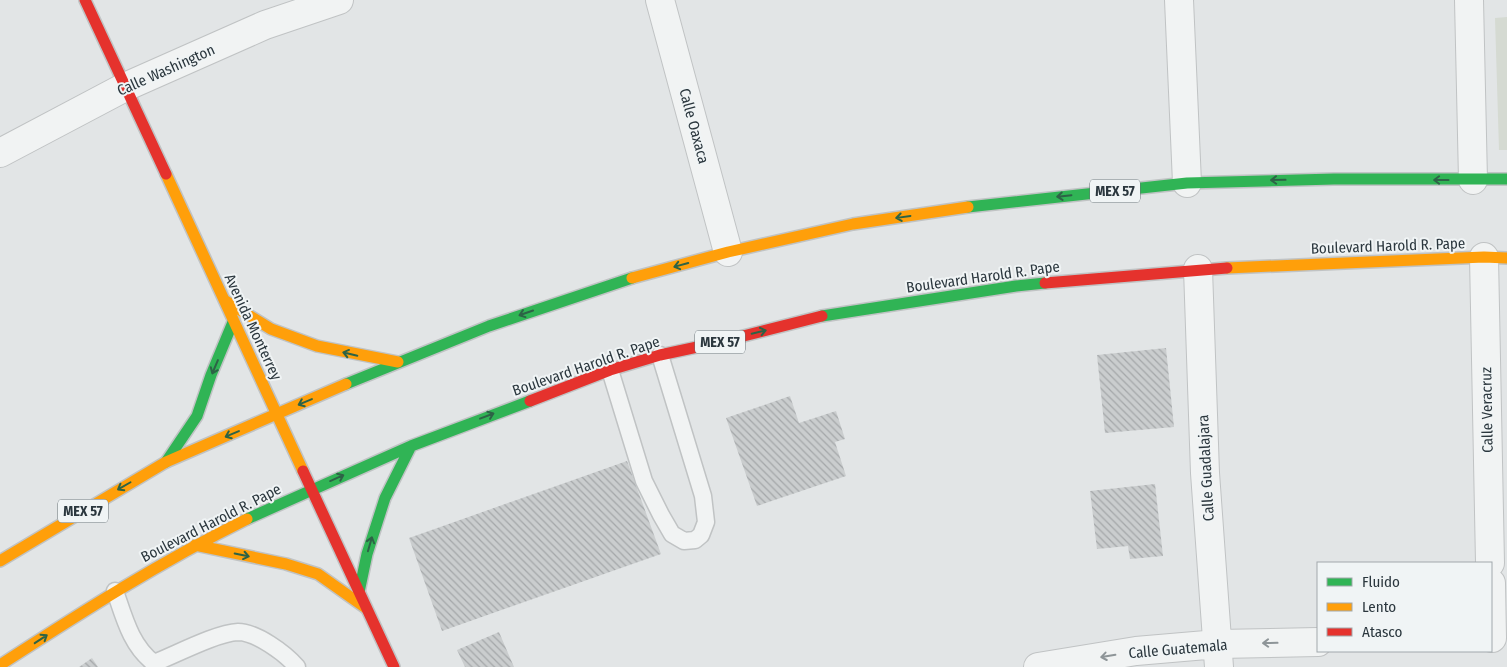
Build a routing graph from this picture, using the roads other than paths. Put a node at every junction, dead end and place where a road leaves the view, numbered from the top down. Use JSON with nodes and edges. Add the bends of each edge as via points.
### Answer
{"nodes":[{"id":1,"x":85,"y":0,"type":"edge"},
{"id":2,"x":339,"y":0,"type":"edge"},
{"id":3,"x":660,"y":0,"type":"edge"},
{"id":4,"x":1179,"y":0,"type":"edge"},
{"id":5,"x":1469,"y":0,"type":"edge"},
{"id":6,"x":126,"y":87,"type":"junction"},
{"id":7,"x":0,"y":153,"type":"edge"},
{"id":8,"x":1507,"y":179,"type":"edge"},
{"id":9,"x":1473,"y":180,"type":"junction"},
{"id":10,"x":1187,"y":183,"type":"junction"},
{"id":11,"x":728,"y":252,"type":"junction"},
{"id":12,"x":1496,"y":258,"type":"edge"},
{"id":13,"x":1198,"y":269,"type":"junction"},
{"id":14,"x":224,"y":300,"type":"junction"},
{"id":15,"x":233,"y":322,"type":"junction"},
{"id":16,"x":660,"y":355,"type":"junction"},
{"id":17,"x":398,"y":362,"type":"junction"},
{"id":18,"x":610,"y":370,"type":"junction"},
{"id":19,"x":276,"y":414,"type":"junction"},
{"id":20,"x":411,"y":446,"type":"junction"},
{"id":21,"x":166,"y":462,"type":"junction"},
{"id":22,"x":311,"y":490,"type":"junction"},
{"id":23,"x":195,"y":545,"type":"junction"},
{"id":24,"x":0,"y":561,"type":"edge"},
{"id":25,"x":1490,"y":562,"type":"edge"},
{"id":26,"x":115,"y":591,"type":"junction"},
{"id":27,"x":359,"y":592,"type":"junction"},
{"id":28,"x":1492,"y":592,"type":"edge"},
{"id":29,"x":366,"y":608,"type":"junction"},
{"id":30,"x":1497,"y":638,"type":"edge"},
{"id":31,"x":1317,"y":642,"type":"edge"},
{"id":32,"x":1218,"y":656,"type":"edge"},
{"id":33,"x":0,"y":665,"type":"edge"},
{"id":34,"x":297,"y":667,"type":"edge"},
{"id":35,"x":394,"y":667,"type":"edge"},
{"id":36,"x":1038,"y":667,"type":"edge"}],
"edges":[{"from":1,"to":6,"type":"main road","name":"Avenida Monterrey"},
{"from":2,"to":6,"type":"street","name":"Calle Washington","via":[[265,26]]},
{"from":3,"to":11,"type":"street","name":"Calle Oaxaca"},
{"from":4,"to":10,"type":"street"},
{"from":5,"to":9,"type":"street"},
{"from":6,"to":7,"type":"street","name":"Calle Washington"},
{"from":6,"to":14,"type":"main road","name":"Avenida Monterrey"},
{"from":8,"to":9,"type":"main road","number":"MEX 57"},
{"from":9,"to":10,"type":"main road","number":"MEX 57","one_way":true},
{"from":10,"to":11,"type":"main road","number":"MEX 57","one_way":true,"via":[[983,205],[853,224]]},
{"from":11,"to":17,"type":"main road","number":"MEX 57","one_way":true,"via":[[617,282],[489,326]]},
{"from":12,"to":13,"type":"main road","name":"Boulevard Harold R. Pape","number":"MEX 57"},
{"from":12,"to":25,"type":"street","name":"Calle Veracruz"},
{"from":16,"to":13,"type":"main road","name":"Boulevard Harold R. Pape","number":"MEX 57","one_way":true,"via":[[826,315],[1016,286]]},
{"from":13,"to":32,"type":"street","name":"Calle Guadalajara","via":[[1205,473]]},
{"from":14,"to":15,"type":"main road","name":"Avenida Monterrey"},
{"from":17,"to":14,"type":"main road","one_way":true,"via":[[317,346],[271,329]]},
{"from":15,"to":19,"type":"main road","name":"Avenida Monterrey"},
{"from":15,"to":21,"type":"main road","one_way":true,"via":[[197,416]]},
{"from":16,"to":18,"type":"main road","name":"Boulevard Harold R. Pape","number":"MEX 57"},
{"from":16,"to":18,"type":"lane","via":[[703,496],[706,522],[695,540],[684,541],[672,534],[661,515],[644,481]]},
{"from":17,"to":19,"type":"main road","number":"MEX 57","one_way":true},
{"from":20,"to":18,"type":"main road","name":"Boulevard Harold R. Pape","number":"MEX 57","one_way":true},
{"from":19,"to":21,"type":"main road","number":"MEX 57","one_way":true},
{"from":19,"to":22,"type":"main road","name":"Avenida Monterrey"},
{"from":22,"to":20,"type":"main road","name":"Boulevard Harold R. Pape","number":"MEX 57","one_way":true},
{"from":27,"to":20,"type":"main road","one_way":true,"via":[[382,507]]},
{"from":21,"to":24,"type":"main road","number":"MEX 57","one_way":true},
{"from":22,"to":23,"type":"main road","name":"Boulevard Harold R. Pape","number":"MEX 57"},
{"from":22,"to":27,"type":"main road","name":"Avenida Monterrey"},
{"from":23,"to":26,"type":"main road","name":"Boulevard Harold R. Pape","number":"MEX 57"},
{"from":23,"to":29,"type":"main road","one_way":true,"via":[[318,574]]},
{"from":33,"to":26,"type":"main road","name":"Boulevard Harold R. Pape","number":"MEX 57","one_way":true},
{"from":26,"to":34,"type":"lane","via":[[134,641],[144,656],[154,663],[239,632],[274,646]]},
{"from":27,"to":29,"type":"main road","name":"Avenida Monterrey"},
{"from":28,"to":30,"type":"street"},
{"from":29,"to":35,"type":"main road","name":"Avenida Monterrey"},
{"from":31,"to":32,"type":"street","name":"Calle Guatemala","one_way":true},
{"from":32,"to":36,"type":"street","name":"Calle Guatemala","one_way":true,"via":[[1136,651]]}]}
